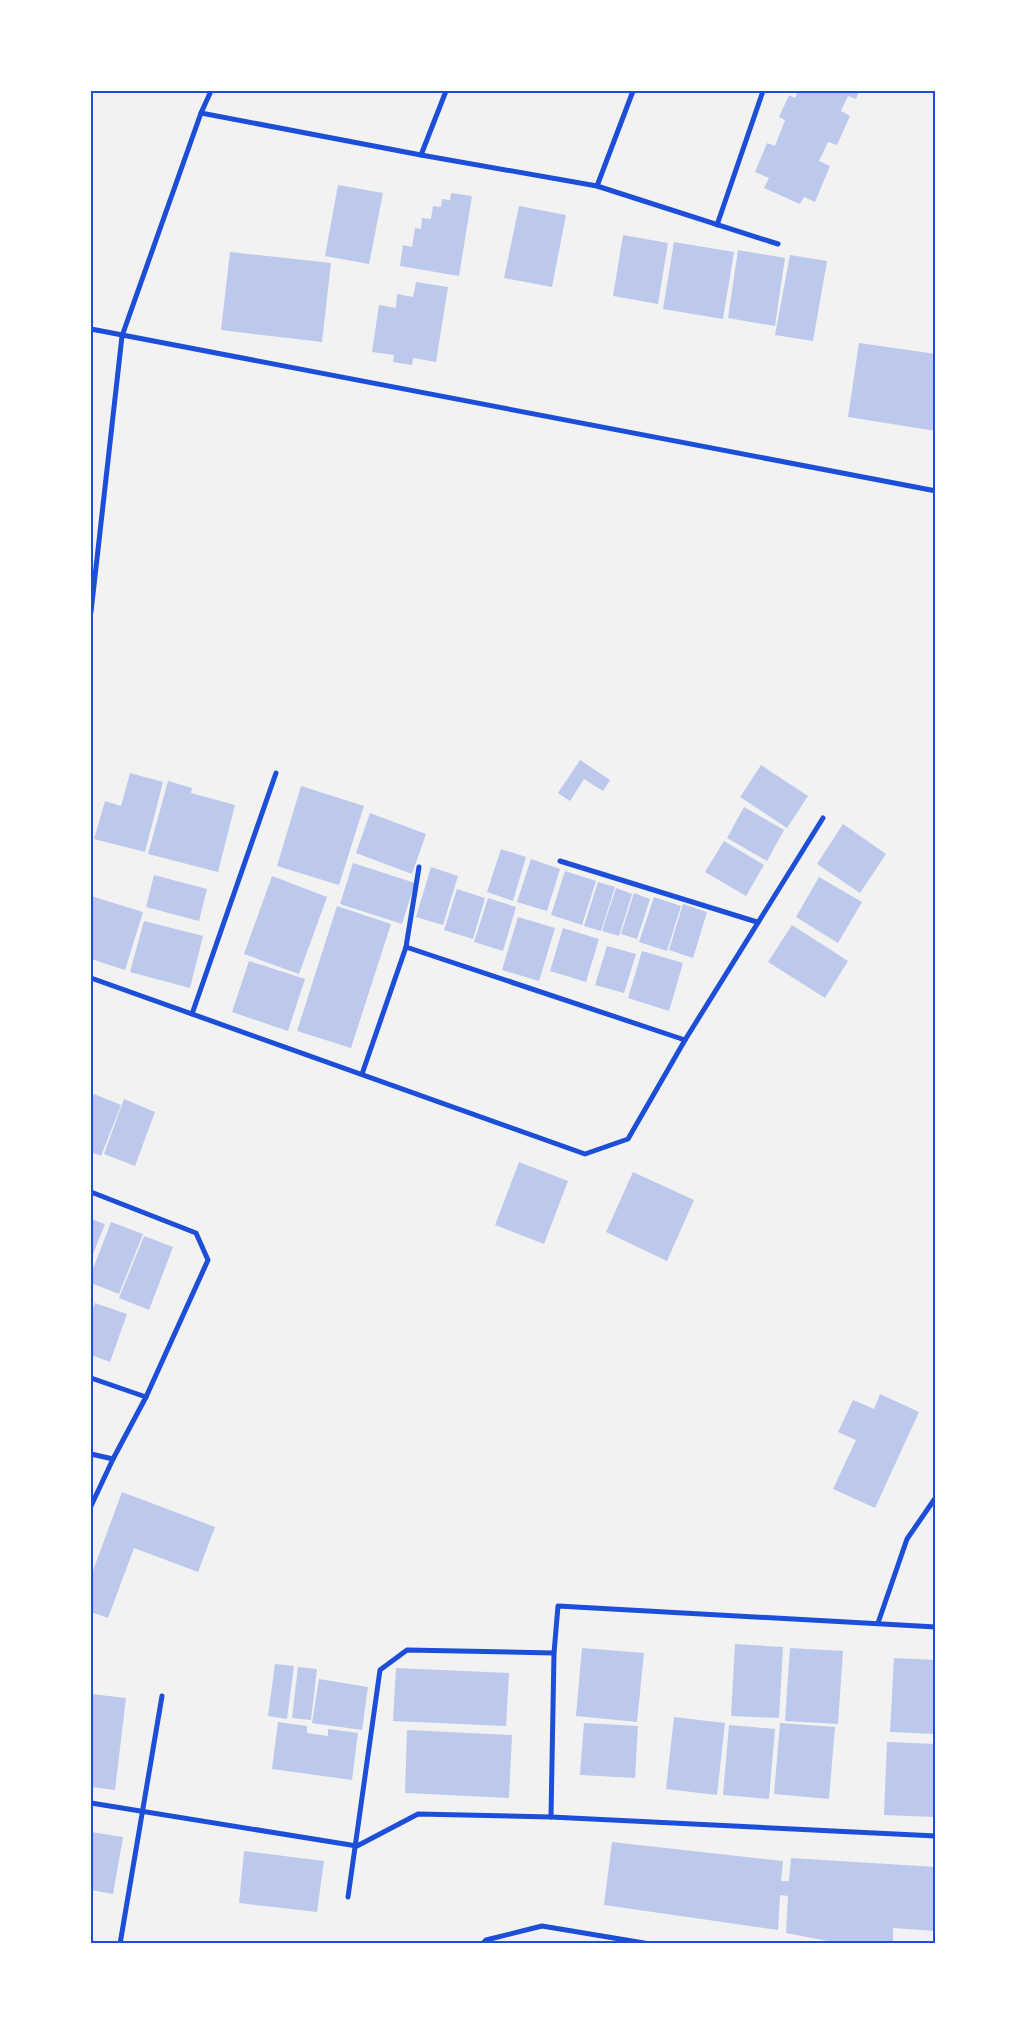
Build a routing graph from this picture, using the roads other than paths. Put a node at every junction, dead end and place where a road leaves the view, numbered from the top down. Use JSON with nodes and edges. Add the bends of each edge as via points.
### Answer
{"nodes":[{"id":1,"x":211,"y":91,"type":"edge"},
{"id":2,"x":446,"y":91,"type":"edge"},
{"id":3,"x":633,"y":91,"type":"edge"},
{"id":4,"x":764,"y":91,"type":"edge"},
{"id":5,"x":201,"y":113,"type":"junction"},
{"id":6,"x":421,"y":155,"type":"junction"},
{"id":7,"x":596,"y":186,"type":"junction"},
{"id":8,"x":717,"y":224,"type":"junction"},
{"id":9,"x":778,"y":244,"type":"dead end"},
{"id":10,"x":91,"y":329,"type":"edge"},
{"id":11,"x":122,"y":336,"type":"junction"},
{"id":12,"x":936,"y":491,"type":"edge"},
{"id":13,"x":91,"y":612,"type":"edge"},
{"id":14,"x":276,"y":773,"type":"dead end"},
{"id":15,"x":823,"y":818,"type":"dead end"},
{"id":16,"x":560,"y":860,"type":"dead end"},
{"id":17,"x":419,"y":867,"type":"dead end"},
{"id":18,"x":757,"y":922,"type":"junction"},
{"id":19,"x":406,"y":947,"type":"junction"},
{"id":20,"x":91,"y":978,"type":"edge"},
{"id":21,"x":192,"y":1014,"type":"junction"},
{"id":22,"x":684,"y":1040,"type":"junction"},
{"id":23,"x":362,"y":1074,"type":"junction"},
{"id":24,"x":91,"y":1192,"type":"edge"},
{"id":25,"x":91,"y":1378,"type":"edge"},
{"id":26,"x":146,"y":1397,"type":"junction"},
{"id":27,"x":91,"y":1454,"type":"edge"},
{"id":28,"x":113,"y":1459,"type":"junction"},
{"id":29,"x":936,"y":1498,"type":"edge"},
{"id":30,"x":91,"y":1506,"type":"edge"},
{"id":31,"x":878,"y":1623,"type":"junction"},
{"id":32,"x":936,"y":1627,"type":"edge"},
{"id":33,"x":554,"y":1653,"type":"junction"},
{"id":34,"x":162,"y":1696,"type":"dead end"},
{"id":35,"x":91,"y":1803,"type":"edge"},
{"id":36,"x":142,"y":1813,"type":"junction"},
{"id":37,"x":551,"y":1817,"type":"junction"},
{"id":38,"x":936,"y":1836,"type":"edge"},
{"id":39,"x":357,"y":1846,"type":"junction"},
{"id":40,"x":348,"y":1897,"type":"dead end"},
{"id":41,"x":120,"y":1944,"type":"edge"},
{"id":42,"x":482,"y":1944,"type":"edge"},
{"id":43,"x":650,"y":1944,"type":"edge"}],
"edges":[{"from":1,"to":5,"type":"street"},
{"from":2,"to":6,"type":"street"},
{"from":3,"to":7,"type":"street"},
{"from":4,"to":8,"type":"street"},
{"from":5,"to":6,"type":"street"},
{"from":5,"to":11,"type":"street"},
{"from":6,"to":7,"type":"street"},
{"from":7,"to":8,"type":"street"},
{"from":8,"to":9,"type":"street"},
{"from":10,"to":11,"type":"street"},
{"from":11,"to":12,"type":"street"},
{"from":11,"to":13,"type":"street"},
{"from":14,"to":21,"type":"street"},
{"from":15,"to":18,"type":"street"},
{"from":16,"to":18,"type":"street"},
{"from":17,"to":19,"type":"street"},
{"from":18,"to":22,"type":"street"},
{"from":19,"to":22,"type":"street"},
{"from":19,"to":23,"type":"street"},
{"from":20,"to":21,"type":"street"},
{"from":21,"to":23,"type":"street"},
{"from":22,"to":23,"type":"street","via":[[628,1139],[585,1154]]},
{"from":24,"to":26,"type":"street","via":[[196,1232],[208,1260]]},
{"from":25,"to":26,"type":"street"},
{"from":26,"to":28,"type":"street"},
{"from":27,"to":28,"type":"street"},
{"from":28,"to":30,"type":"street"},
{"from":29,"to":31,"type":"street","via":[[907,1539]]},
{"from":31,"to":32,"type":"street"},
{"from":31,"to":33,"type":"street","via":[[558,1606]]},
{"from":33,"to":37,"type":"street"},
{"from":33,"to":39,"type":"street","via":[[408,1650],[380,1670]]},
{"from":34,"to":36,"type":"street"},
{"from":35,"to":36,"type":"street"},
{"from":36,"to":39,"type":"street"},
{"from":36,"to":41,"type":"street"},
{"from":37,"to":38,"type":"street"},
{"from":37,"to":39,"type":"street","via":[[418,1814]]},
{"from":39,"to":40,"type":"street"},
{"from":42,"to":43,"type":"street","via":[[486,1940],[542,1926]]}]}
